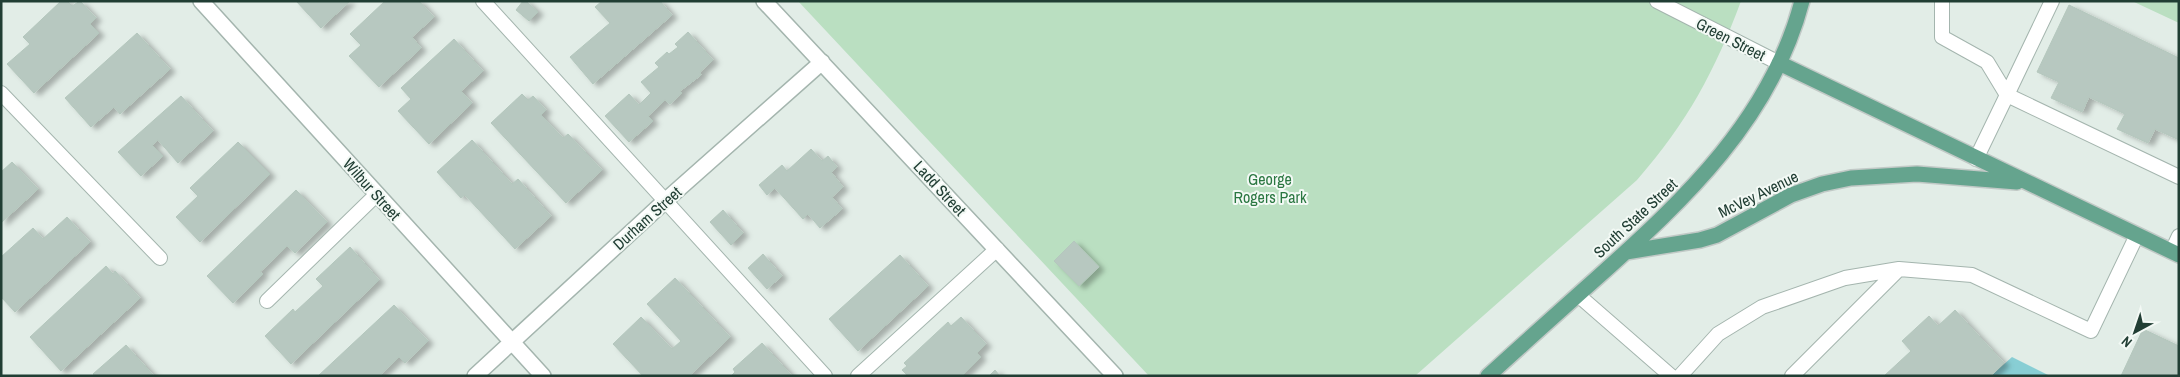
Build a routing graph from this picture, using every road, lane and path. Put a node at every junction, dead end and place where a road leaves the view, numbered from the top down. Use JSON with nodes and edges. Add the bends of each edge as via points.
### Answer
{"nodes":[{"id":1,"x":201,"y":1,"type":"edge"},
{"id":2,"x":483,"y":1,"type":"edge"},
{"id":3,"x":764,"y":1,"type":"edge"},
{"id":4,"x":1657,"y":1,"type":"edge"},
{"id":5,"x":1802,"y":1,"type":"edge"},
{"id":6,"x":1942,"y":1,"type":"edge"},
{"id":7,"x":2052,"y":1,"type":"edge"},
{"id":8,"x":822,"y":62,"type":"junction"},
{"id":9,"x":1780,"y":63,"type":"junction"},
{"id":10,"x":1,"y":93,"type":"edge"},
{"id":11,"x":2007,"y":95,"type":"junction"},
{"id":12,"x":1976,"y":159,"type":"junction"},
{"id":13,"x":2179,"y":177,"type":"edge"},
{"id":14,"x":2027,"y":183,"type":"junction"},
{"id":15,"x":376,"y":194,"type":"junction"},
{"id":16,"x":666,"y":201,"type":"junction"},
{"id":17,"x":2137,"y":236,"type":"junction"},
{"id":18,"x":2179,"y":236,"type":"edge"},
{"id":19,"x":997,"y":249,"type":"junction"},
{"id":20,"x":1626,"y":252,"type":"junction"},
{"id":21,"x":2175,"y":253,"type":"edge"},
{"id":22,"x":160,"y":258,"type":"dead end"},
{"id":23,"x":1899,"y":269,"type":"junction"},
{"id":24,"x":1578,"y":295,"type":"junction"},
{"id":25,"x":267,"y":301,"type":"dead end"},
{"id":26,"x":512,"y":342,"type":"junction"},
{"id":27,"x":475,"y":376,"type":"edge"},
{"id":28,"x":543,"y":376,"type":"edge"},
{"id":29,"x":825,"y":376,"type":"edge"},
{"id":30,"x":858,"y":376,"type":"edge"},
{"id":31,"x":1114,"y":376,"type":"edge"},
{"id":32,"x":1488,"y":376,"type":"edge"},
{"id":33,"x":1671,"y":376,"type":"edge"},
{"id":34,"x":1680,"y":376,"type":"edge"},
{"id":35,"x":1792,"y":376,"type":"edge"}],
"edges":[{"from":1,"to":15,"type":"street","name":"Wilbur Street"},
{"from":2,"to":16,"type":"lane"},
{"from":3,"to":8,"type":"street","name":"Ladd Street"},
{"from":4,"to":9,"type":"lane","name":"Green Street"},
{"from":5,"to":9,"type":"main road","name":"South State Street"},
{"from":6,"to":11,"type":"lane","via":[[1942,37],[1987,62]]},
{"from":7,"to":11,"type":"lane"},
{"from":8,"to":16,"type":"street","name":"Durham Street"},
{"from":8,"to":19,"type":"street","name":"Ladd Street"},
{"from":9,"to":12,"type":"main road","name":"McVey Avenue"},
{"from":9,"to":20,"type":"main road","name":"South State Street","via":[[1745,124],[1714,164]]},
{"from":10,"to":22,"type":"lane"},
{"from":11,"to":12,"type":"lane"},
{"from":11,"to":13,"type":"lane"},
{"from":12,"to":14,"type":"main road","name":"McVey Avenue"},
{"from":14,"to":17,"type":"main road","name":"McVey Avenue"},
{"from":14,"to":20,"type":"main road","name":"McVey Avenue","via":[[1917,174],[1851,178],[1791,195],[1717,235]]},
{"from":15,"to":25,"type":"lane"},
{"from":15,"to":26,"type":"street","name":"Wilbur Street"},
{"from":16,"to":26,"type":"street","name":"Durham Street"},
{"from":16,"to":29,"type":"lane"},
{"from":17,"to":21,"type":"main road","name":"McVey Avenue"},
{"from":17,"to":23,"type":"lane","via":[[2091,332],[1972,275]]},
{"from":18,"to":21,"type":"lane"},
{"from":19,"to":30,"type":"lane"},
{"from":19,"to":31,"type":"street","name":"Ladd Street"},
{"from":20,"to":24,"type":"main road","name":"South State Street"},
{"from":23,"to":34,"type":"lane","via":[[1844,278],[1762,307],[1718,334]]},
{"from":23,"to":35,"type":"lane"},
{"from":24,"to":32,"type":"main road","name":"South State Street"},
{"from":24,"to":33,"type":"lane"},
{"from":26,"to":27,"type":"street","name":"Durham Street"},
{"from":26,"to":28,"type":"street","name":"Wilbur Street"}]}
